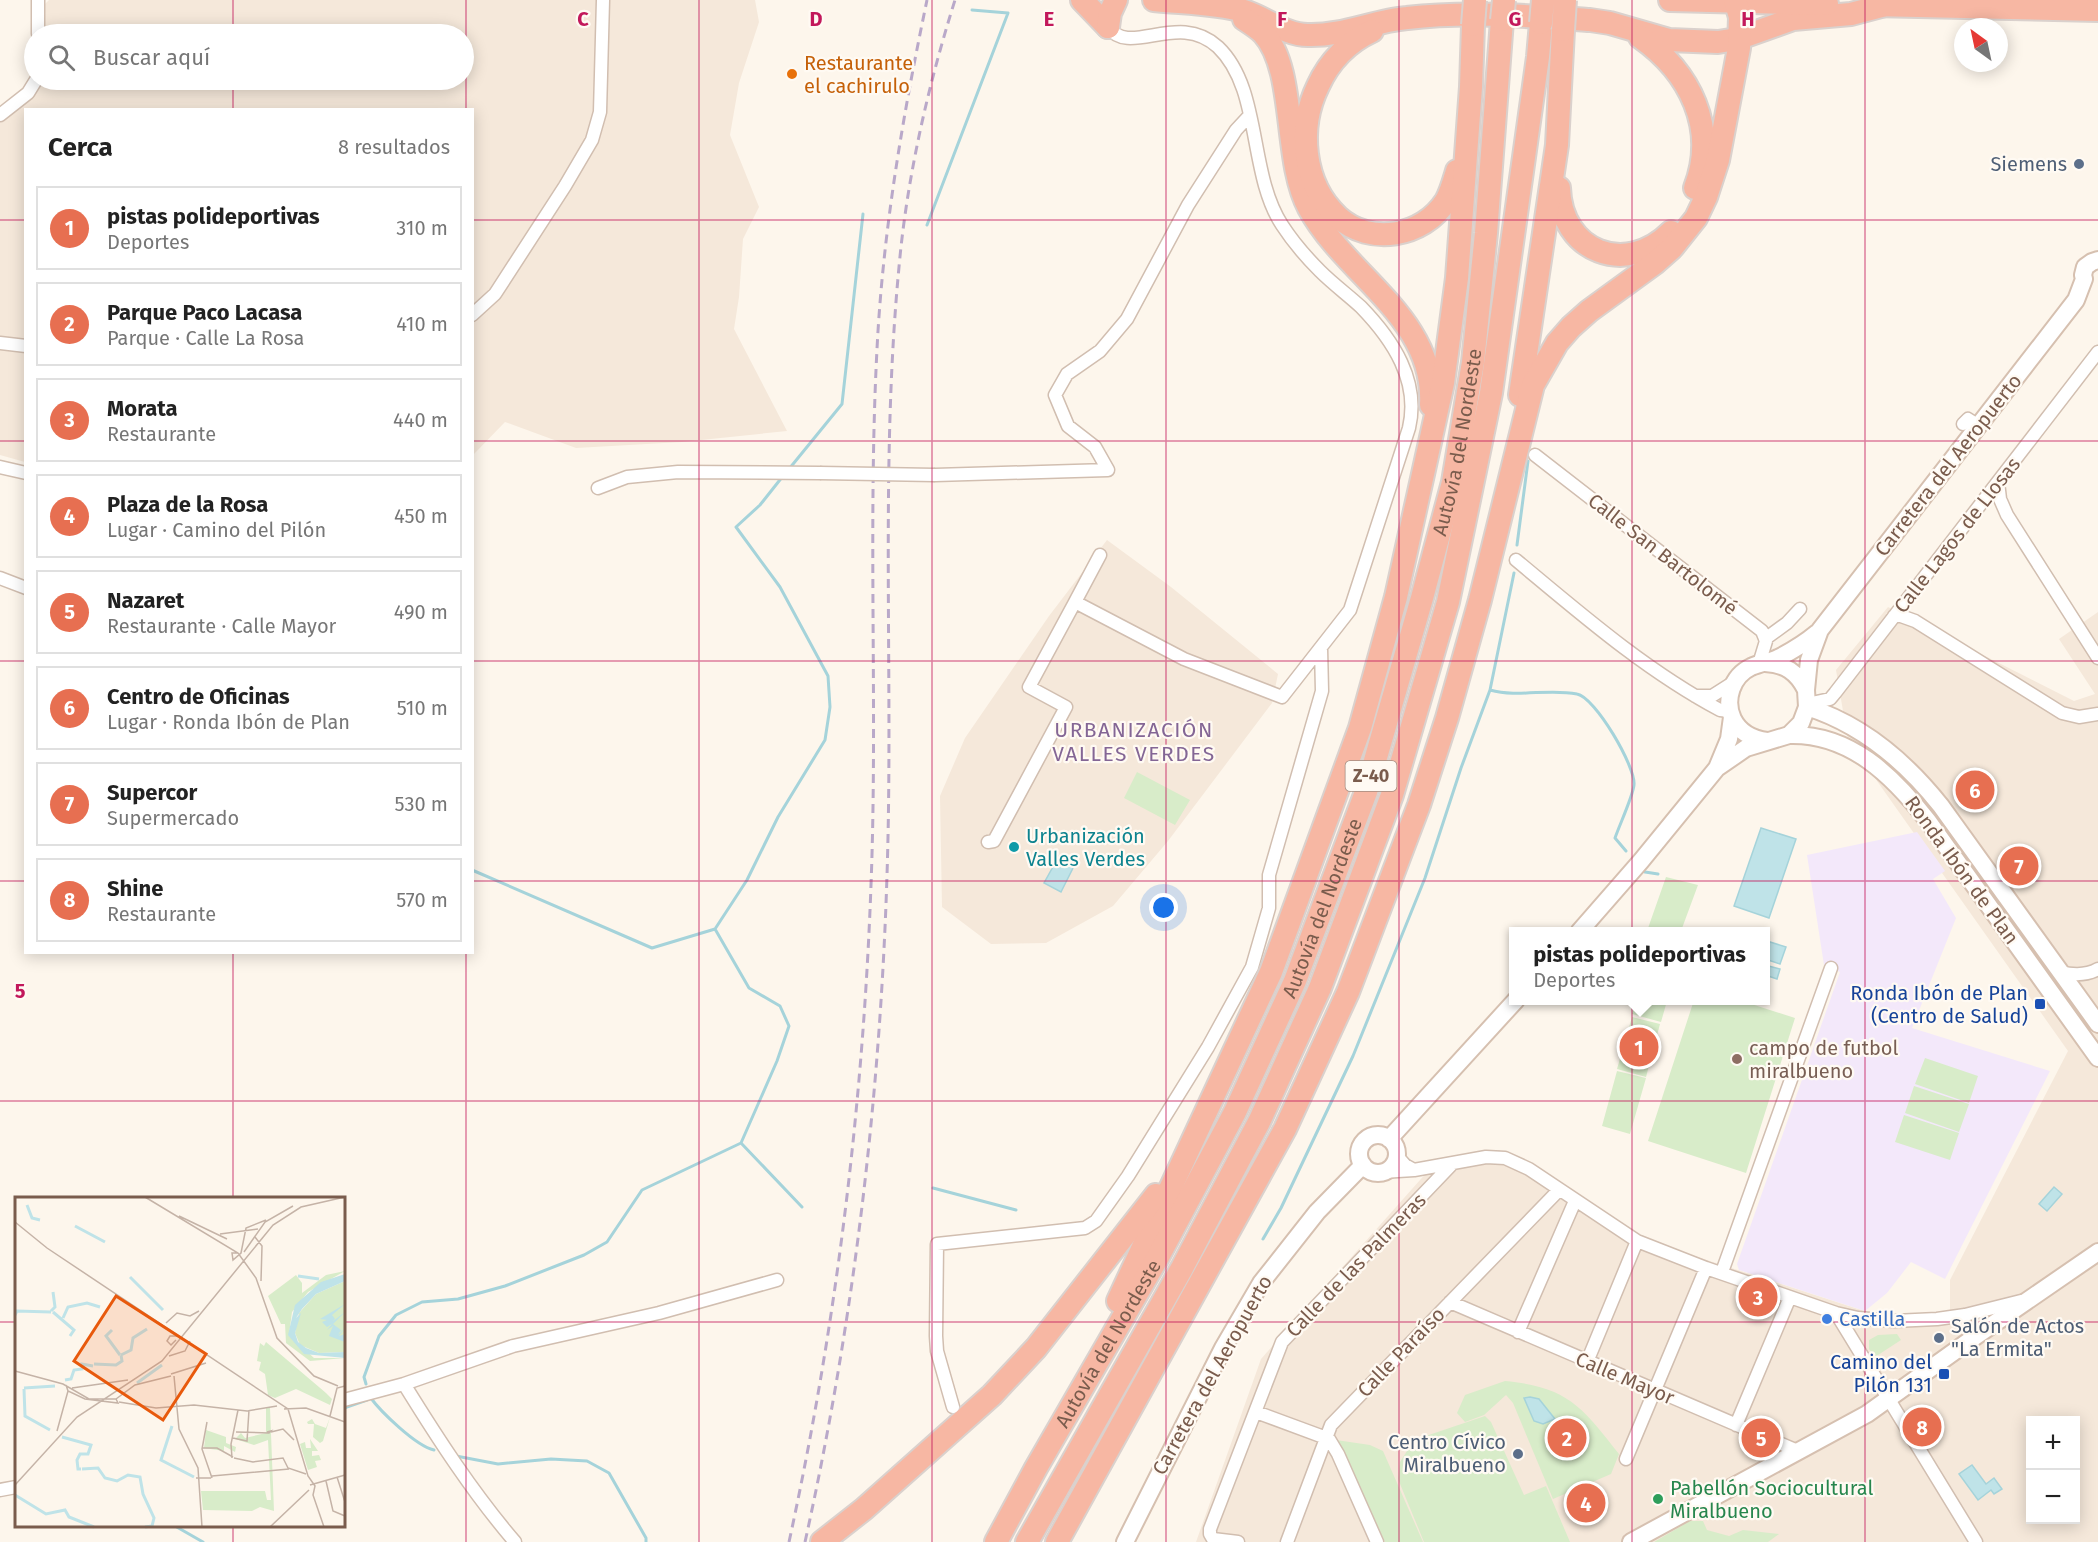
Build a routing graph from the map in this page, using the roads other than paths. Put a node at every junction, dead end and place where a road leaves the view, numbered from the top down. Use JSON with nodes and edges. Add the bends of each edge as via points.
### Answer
{"nodes":[{"id":1,"x":38,"y":0,"type":"edge"},
{"id":2,"x":603,"y":0,"type":"edge"},
{"id":3,"x":1082,"y":0,"type":"edge"},
{"id":4,"x":1116,"y":0,"type":"edge"},
{"id":5,"x":1154,"y":0,"type":"edge"},
{"id":6,"x":1475,"y":0,"type":"edge"},
{"id":7,"x":1543,"y":0,"type":"edge"},
{"id":8,"x":1565,"y":0,"type":"edge"},
{"id":9,"x":1670,"y":0,"type":"edge"},
{"id":10,"x":1735,"y":1,"type":"edge"},
{"id":11,"x":1885,"y":5,"type":"junction"},
{"id":12,"x":1222,"y":7,"type":"junction"},
{"id":13,"x":1503,"y":10,"type":"edge"},
{"id":14,"x":2098,"y":10,"type":"edge"},
{"id":15,"x":1419,"y":16,"type":"junction"},
{"id":16,"x":1792,"y":19,"type":"junction"},
{"id":17,"x":38,"y":24,"type":"edge"},
{"id":18,"x":1108,"y":27,"type":"junction"},
{"id":19,"x":1627,"y":28,"type":"junction"},
{"id":20,"x":1740,"y":38,"type":"junction"},
{"id":21,"x":1472,"y":53,"type":"junction"},
{"id":22,"x":30,"y":90,"type":"edge"},
{"id":23,"x":1731,"y":93,"type":"junction"},
{"id":24,"x":0,"y":116,"type":"edge"},
{"id":25,"x":1250,"y":116,"type":"junction"},
{"id":26,"x":1557,"y":145,"type":"junction"},
{"id":27,"x":2098,"y":261,"type":"edge"},
{"id":28,"x":2093,"y":283,"type":"edge"},
{"id":29,"x":474,"y":313,"type":"edge"},
{"id":30,"x":0,"y":343,"type":"edge"},
{"id":31,"x":24,"y":345,"type":"edge"},
{"id":32,"x":2098,"y":352,"type":"edge"},
{"id":33,"x":1430,"y":450,"type":"junction"},
{"id":34,"x":1535,"y":455,"type":"dead end"},
{"id":35,"x":0,"y":467,"type":"edge"},
{"id":36,"x":24,"y":473,"type":"edge"},
{"id":37,"x":1508,"y":480,"type":"junction"},
{"id":38,"x":1998,"y":482,"type":"junction"},
{"id":39,"x":598,"y":488,"type":"dead end"},
{"id":40,"x":1100,"y":555,"type":"dead end"},
{"id":41,"x":1516,"y":560,"type":"dead end"},
{"id":42,"x":0,"y":578,"type":"edge"},
{"id":43,"x":24,"y":587,"type":"edge"},
{"id":44,"x":1075,"y":602,"type":"junction"},
{"id":45,"x":1800,"y":609,"type":"dead end"},
{"id":46,"x":1894,"y":616,"type":"junction"},
{"id":47,"x":1820,"y":630,"type":"junction"},
{"id":48,"x":1765,"y":642,"type":"junction"},
{"id":49,"x":1321,"y":648,"type":"junction"},
{"id":50,"x":1792,"y":650,"type":"junction"},
{"id":51,"x":2098,"y":658,"type":"edge"},
{"id":52,"x":1762,"y":664,"type":"junction"},
{"id":53,"x":1735,"y":682,"type":"junction"},
{"id":54,"x":1694,"y":696,"type":"junction"},
{"id":55,"x":1807,"y":700,"type":"junction"},
{"id":56,"x":1731,"y":714,"type":"junction"},
{"id":57,"x":2098,"y":714,"type":"edge"},
{"id":58,"x":1788,"y":735,"type":"junction"},
{"id":59,"x":1767,"y":741,"type":"junction"},
{"id":60,"x":1717,"y":768,"type":"junction"},
{"id":61,"x":988,"y":842,"type":"dead end"},
{"id":62,"x":1583,"y":927,"type":"edge"},
{"id":63,"x":1831,"y":969,"type":"dead end"},
{"id":64,"x":2098,"y":969,"type":"edge"},
{"id":65,"x":2060,"y":972,"type":"junction"},
{"id":66,"x":1511,"y":1005,"type":"edge"},
{"id":67,"x":2098,"y":1024,"type":"edge"},
{"id":68,"x":2098,"y":1058,"type":"edge"},
{"id":69,"x":1389,"y":1139,"type":"junction"},
{"id":70,"x":1188,"y":1147,"type":"junction"},
{"id":71,"x":1396,"y":1156,"type":"junction"},
{"id":72,"x":1452,"y":1164,"type":"junction"},
{"id":73,"x":1363,"y":1165,"type":"junction"},
{"id":74,"x":1414,"y":1170,"type":"junction"},
{"id":75,"x":1382,"y":1172,"type":"junction"},
{"id":76,"x":1559,"y":1190,"type":"junction"},
{"id":77,"x":1575,"y":1201,"type":"junction"},
{"id":78,"x":1637,"y":1241,"type":"junction"},
{"id":79,"x":2098,"y":1252,"type":"edge"},
{"id":80,"x":1706,"y":1268,"type":"junction"},
{"id":81,"x":1722,"y":1272,"type":"junction"},
{"id":82,"x":777,"y":1280,"type":"dead end"},
{"id":83,"x":1790,"y":1297,"type":"junction"},
{"id":84,"x":2028,"y":1299,"type":"junction"},
{"id":85,"x":1450,"y":1302,"type":"junction"},
{"id":86,"x":1836,"y":1313,"type":"junction"},
{"id":87,"x":1965,"y":1315,"type":"junction"},
{"id":88,"x":1858,"y":1318,"type":"junction"},
{"id":89,"x":1847,"y":1329,"type":"junction"},
{"id":90,"x":1518,"y":1332,"type":"junction"},
{"id":91,"x":1976,"y":1336,"type":"junction"},
{"id":92,"x":1587,"y":1362,"type":"junction"},
{"id":93,"x":404,"y":1384,"type":"junction"},
{"id":94,"x":1654,"y":1390,"type":"junction"},
{"id":95,"x":1889,"y":1399,"type":"junction"},
{"id":96,"x":345,"y":1400,"type":"edge"},
{"id":97,"x":952,"y":1407,"type":"dead end"},
{"id":98,"x":1256,"y":1412,"type":"junction"},
{"id":99,"x":1736,"y":1425,"type":"junction"},
{"id":100,"x":1326,"y":1437,"type":"junction"},
{"id":101,"x":1800,"y":1452,"type":"junction"},
{"id":102,"x":1626,"y":1459,"type":"dead end"},
{"id":103,"x":1036,"y":1468,"type":"junction"},
{"id":104,"x":15,"y":1487,"type":"edge"},
{"id":105,"x":0,"y":1490,"type":"edge"},
{"id":106,"x":514,"y":1542,"type":"edge"},
{"id":107,"x":822,"y":1542,"type":"edge"},
{"id":108,"x":996,"y":1542,"type":"edge"},
{"id":109,"x":1028,"y":1542,"type":"edge"},
{"id":110,"x":1058,"y":1542,"type":"edge"},
{"id":111,"x":1125,"y":1542,"type":"edge"},
{"id":112,"x":1238,"y":1542,"type":"edge"},
{"id":113,"x":1287,"y":1542,"type":"edge"},
{"id":114,"x":1377,"y":1542,"type":"edge"},
{"id":115,"x":1631,"y":1542,"type":"edge"},
{"id":116,"x":1976,"y":1542,"type":"edge"}],
"edges":[{"from":1,"to":17,"type":"street"},
{"from":2,"to":29,"type":"street","via":[[600,112],[592,140],[495,294]]},
{"from":3,"to":18,"type":"highway"},
{"from":4,"to":18,"type":"highway"},
{"from":5,"to":12,"type":"highway"},
{"from":6,"to":21,"type":"highway","bridge":true},
{"from":7,"to":109,"type":"highway","name":"Autovía del Nordeste","number":"Z-40","bridge":true,"via":[[1491,393],[1448,602],[1392,795],[1320,988],[1259,1122]]},
{"from":8,"to":26,"type":"highway","bridge":true},
{"from":9,"to":10,"type":"highway"},
{"from":10,"to":11,"type":"highway"},
{"from":10,"to":20,"type":"highway"},
{"from":11,"to":14,"type":"highway"},
{"from":11,"to":16,"type":"highway","via":[[1851,14]]},
{"from":12,"to":15,"type":"highway","via":[[1257,15],[1304,35],[1337,34]]},
{"from":12,"to":33,"type":"highway","via":[[1263,33],[1272,47],[1284,85],[1300,186],[1309,208],[1337,247],[1412,332],[1422,353],[1432,393]]},
{"from":13,"to":103,"type":"highway","name":"Autovía del Nordeste","number":"Z-40","via":[[1473,362],[1453,482],[1366,792],[1295,981],[1234,1112],[1158,1257]]},
{"from":15,"to":19,"type":"highway","via":[[1567,18]]},
{"from":15,"to":21,"type":"highway","via":[[1368,33],[1344,50],[1322,78],[1309,111],[1306,141],[1314,180],[1329,207],[1349,224],[1376,234],[1402,232],[1425,223],[1445,201],[1458,168]]},
{"from":16,"to":20,"type":"highway"},
{"from":16,"to":23,"type":"highway","via":[[1764,40]]},
{"from":18,"to":25,"type":"street","via":[[1126,39],[1179,31],[1197,34],[1213,43],[1236,72]]},
{"from":19,"to":20,"type":"highway","via":[[1681,41]]},
{"from":19,"to":26,"type":"highway","via":[[1674,66],[1698,114],[1702,136],[1698,181],[1677,225],[1650,248],[1631,255],[1598,251],[1581,241],[1572,231],[1559,200]]},
{"from":20,"to":23,"type":"highway"},
{"from":21,"to":33,"type":"highway","via":[[1457,278]]},
{"from":22,"to":24,"type":"street"},
{"from":23,"to":37,"type":"highway","via":[[1713,179],[1696,218],[1672,248],[1589,311],[1557,343],[1533,385]]},
{"from":25,"to":39,"type":"street","bridge":true,"via":[[1236,130],[1188,205],[1127,319],[1100,351],[1067,374],[1055,395],[1068,426],[1095,447],[1108,470],[935,475],[678,472],[627,477]]},
{"from":25,"to":49,"type":"street","via":[[1267,193],[1279,220],[1299,249],[1381,332],[1405,369],[1413,397],[1409,428],[1354,601]]},
{"from":26,"to":37,"type":"highway"},
{"from":27,"to":28,"type":"main road","name":"Carretera del Aeropuerto","via":[[2091,261],[2083,271]]},
{"from":28,"to":47,"type":"main road","name":"Carretera del Aeropuerto","via":[[1971,425]]},
{"from":30,"to":31,"type":"street"},
{"from":32,"to":38,"type":"street","name":"Calle Lagos de Llosas"},
{"from":33,"to":70,"type":"highway","via":[[1396,597],[1340,787],[1272,972]]},
{"from":34,"to":48,"type":"street","name":"Calle San Bartolomé","via":[[1757,627]]},
{"from":35,"to":36,"type":"street"},
{"from":37,"to":110,"type":"highway","via":[[1447,718],[1419,805],[1348,992],[1285,1129]]},
{"from":38,"to":46,"type":"street","name":"Calle Lagos de Llosas"},
{"from":38,"to":51,"type":"street","via":[[2007,515]]},
{"from":40,"to":44,"type":"street"},
{"from":41,"to":54,"type":"street","via":[[1614,640]]},
{"from":42,"to":43,"type":"street"},
{"from":44,"to":49,"type":"street","via":[[1184,659],[1282,697]]},
{"from":44,"to":61,"type":"street","via":[[1029,687],[1066,707],[994,842]]},
{"from":45,"to":48,"type":"street"},
{"from":46,"to":55,"type":"street","name":"Calle Lagos de Llosas","via":[[1830,699]]},
{"from":46,"to":57,"type":"street","via":[[1915,621],[2062,713],[2079,717]]},
{"from":47,"to":50,"type":"main road","name":"Carretera del Aeropuerto"},
{"from":47,"to":55,"type":"main road","name":"Carretera del Aeropuerto","via":[[1811,650]]},
{"from":48,"to":50,"type":"street","via":[[1774,650]]},
{"from":48,"to":52,"type":"street"},
{"from":49,"to":97,"type":"street","via":[[1322,691],[1269,875],[1269,908],[1252,967],[1128,1176],[1096,1221],[1085,1228],[937,1244],[936,1336]]},
{"from":50,"to":52,"type":"main road","name":"Carretera del Aeropuerto"},
{"from":52,"to":53,"type":"main road","name":"Carretera del Aeropuerto","via":[[1746,670]]},
{"from":52,"to":55,"type":"main road","via":[[1790,669],[1797,675]]},
{"from":53,"to":54,"type":"street","via":[[1712,696]]},
{"from":53,"to":56,"type":"main road","via":[[1730,696]]},
{"from":54,"to":56,"type":"street"},
{"from":55,"to":58,"type":"main road","name":"Carretera del Aeropuerto","via":[[1801,723]]},
{"from":55,"to":65,"type":"main road","name":"Ronda Ibón de Plan","via":[[1896,757],[1916,776]]},
{"from":56,"to":59,"type":"main road","via":[[1742,731]]},
{"from":56,"to":60,"type":"main road","via":[[1729,739]]},
{"from":58,"to":59,"type":"main road"},
{"from":58,"to":68,"type":"main road","name":"Ronda Ibón de Plan","via":[[1817,737],[1858,753],[1906,793]]},
{"from":59,"to":60,"type":"main road","via":[[1746,748]]},
{"from":60,"to":62,"type":"main road"},
{"from":63,"to":81,"type":"street"},
{"from":64,"to":65,"type":"street","via":[[2083,974]]},
{"from":65,"to":67,"type":"main road","name":"Ronda Ibón de Plan"},
{"from":66,"to":69,"type":"main road"},
{"from":69,"to":71,"type":"main road"},
{"from":69,"to":73,"type":"main road","via":[[1376,1135],[1363,1142],[1359,1155]]},
{"from":70,"to":103,"type":"highway","via":[[1108,1321],[1037,1452]]},
{"from":70,"to":107,"type":"highway","via":[[1151,1203],[1036,1348],[929,1453]]},
{"from":71,"to":74,"type":"street"},
{"from":71,"to":75,"type":"main road","via":[[1392,1167]]},
{"from":72,"to":74,"type":"street"},
{"from":72,"to":76,"type":"street","via":[[1486,1157],[1505,1158]]},
{"from":72,"to":98,"type":"street","name":"Calle de las Palmeras","via":[[1282,1342]]},
{"from":73,"to":75,"type":"main road","via":[[1372,1172]]},
{"from":73,"to":111,"type":"main road","name":"Carretera del Aeropuerto","via":[[1317,1212],[1261,1283],[1218,1358]]},
{"from":74,"to":75,"type":"street"},
{"from":76,"to":77,"type":"street"},
{"from":76,"to":85,"type":"street","name":"Calle Paraíso"},
{"from":77,"to":78,"type":"street"},
{"from":77,"to":90,"type":"street"},
{"from":78,"to":80,"type":"street"},
{"from":78,"to":92,"type":"street"},
{"from":79,"to":84,"type":"main road"},
{"from":80,"to":81,"type":"street"},
{"from":80,"to":94,"type":"street"},
{"from":81,"to":83,"type":"street"},
{"from":82,"to":93,"type":"street","via":[[513,1346]]},
{"from":83,"to":86,"type":"street"},
{"from":83,"to":99,"type":"street"},
{"from":84,"to":87,"type":"street"},
{"from":84,"to":91,"type":"main road"},
{"from":85,"to":90,"type":"street","name":"Calle Mayor"},
{"from":85,"to":100,"type":"street","name":"Calle Paraíso","via":[[1331,1425]]},
{"from":86,"to":88,"type":"street"},
{"from":86,"to":89,"type":"street"},
{"from":87,"to":88,"type":"street","via":[[1914,1321]]},
{"from":87,"to":91,"type":"street","via":[[1975,1324]]},
{"from":88,"to":89,"type":"street"},
{"from":89,"to":95,"type":"street"},
{"from":90,"to":92,"type":"street","name":"Calle Mayor"},
{"from":91,"to":95,"type":"main road"},
{"from":92,"to":94,"type":"street","name":"Calle Mayor"},
{"from":93,"to":96,"type":"street"},
{"from":93,"to":106,"type":"street","via":[[444,1449]]},
{"from":94,"to":99,"type":"street","name":"Calle Mayor"},
{"from":94,"to":102,"type":"street"},
{"from":95,"to":101,"type":"main road"},
{"from":95,"to":116,"type":"street"},
{"from":98,"to":100,"type":"street"},
{"from":98,"to":112,"type":"street","name":"Calle de las Palmeras","via":[[1210,1529],[1213,1539]]},
{"from":99,"to":101,"type":"street","name":"Calle Mayor"},
{"from":100,"to":113,"type":"street","name":"Calle Paraíso"},
{"from":100,"to":114,"type":"street","via":[[1335,1448]]},
{"from":101,"to":115,"type":"main road"},
{"from":103,"to":108,"type":"highway","name":"Autovía del Nordeste","number":"Z-40"},
{"from":104,"to":105,"type":"street"}]}
